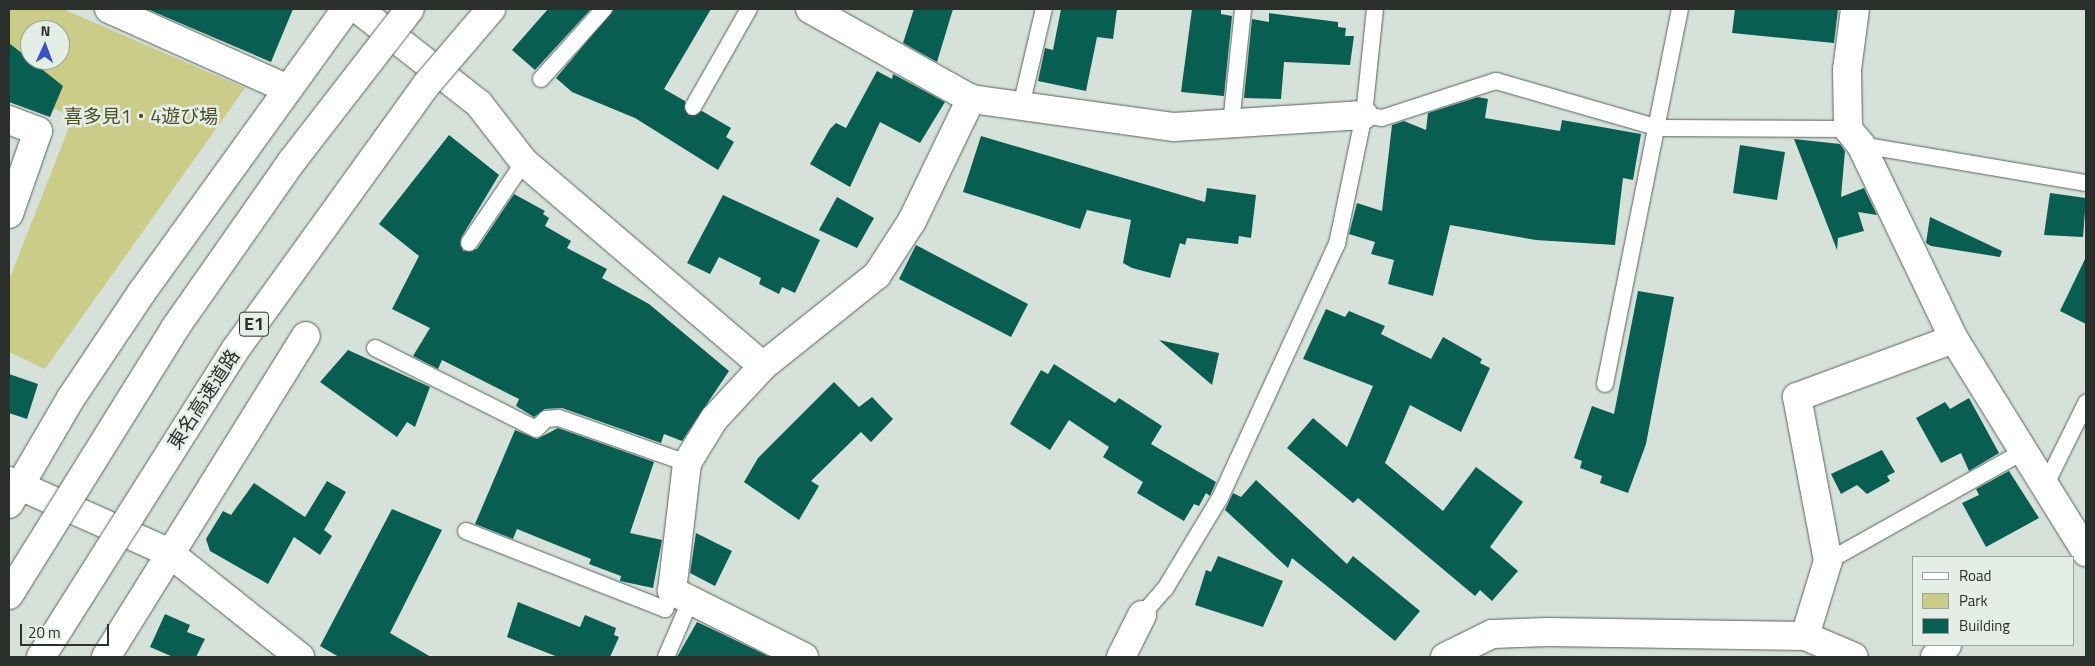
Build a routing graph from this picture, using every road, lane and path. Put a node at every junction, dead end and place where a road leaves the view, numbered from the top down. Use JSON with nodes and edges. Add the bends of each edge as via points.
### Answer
{"nodes":[{"id":1,"x":109,"y":9,"type":"edge"},
{"id":2,"x":346,"y":9,"type":"edge"},
{"id":3,"x":358,"y":9,"type":"edge"},
{"id":4,"x":410,"y":9,"type":"edge"},
{"id":5,"x":491,"y":9,"type":"edge"},
{"id":6,"x":604,"y":9,"type":"edge"},
{"id":7,"x":748,"y":9,"type":"edge"},
{"id":8,"x":810,"y":9,"type":"edge"},
{"id":9,"x":1044,"y":9,"type":"edge"},
{"id":10,"x":1243,"y":9,"type":"edge"},
{"id":11,"x":1376,"y":9,"type":"edge"},
{"id":12,"x":1680,"y":9,"type":"edge"},
{"id":13,"x":1855,"y":9,"type":"edge"},
{"id":14,"x":842,"y":17,"type":"edge"},
{"id":15,"x":541,"y":79,"type":"dead end"},
{"id":16,"x":288,"y":89,"type":"junction"},
{"id":17,"x":971,"y":99,"type":"junction"},
{"id":18,"x":1022,"y":106,"type":"junction"},
{"id":19,"x":693,"y":107,"type":"dead end"},
{"id":20,"x":1364,"y":115,"type":"junction"},
{"id":21,"x":9,"y":120,"type":"edge"},
{"id":22,"x":1231,"y":124,"type":"junction"},
{"id":23,"x":1659,"y":128,"type":"junction"},
{"id":24,"x":1854,"y":137,"type":"junction"},
{"id":25,"x":524,"y":162,"type":"junction"},
{"id":26,"x":2086,"y":183,"type":"edge"},
{"id":27,"x":9,"y":214,"type":"edge"},
{"id":28,"x":469,"y":243,"type":"dead end"},
{"id":29,"x":306,"y":336,"type":"dead end"},
{"id":30,"x":1954,"y":339,"type":"junction"},
{"id":31,"x":375,"y":348,"type":"dead end"},
{"id":32,"x":763,"y":366,"type":"junction"},
{"id":33,"x":1605,"y":384,"type":"dead end"},
{"id":34,"x":2086,"y":403,"type":"edge"},
{"id":35,"x":2022,"y":452,"type":"junction"},
{"id":36,"x":687,"y":463,"type":"junction"},
{"id":37,"x":2045,"y":486,"type":"junction"},
{"id":38,"x":12,"y":490,"type":"edge"},
{"id":39,"x":466,"y":531,"type":"dead end"},
{"id":40,"x":168,"y":552,"type":"junction"},
{"id":41,"x":2078,"y":552,"type":"edge"},
{"id":42,"x":1828,"y":561,"type":"junction"},
{"id":43,"x":682,"y":595,"type":"junction"},
{"id":44,"x":9,"y":596,"type":"edge"},
{"id":45,"x":1142,"y":615,"type":"joint"},
{"id":46,"x":1805,"y":636,"type":"junction"},
{"id":47,"x":1947,"y":646,"type":"edge"},
{"id":48,"x":41,"y":657,"type":"edge"},
{"id":49,"x":106,"y":657,"type":"edge"},
{"id":50,"x":300,"y":657,"type":"edge"},
{"id":51,"x":666,"y":657,"type":"edge"},
{"id":52,"x":804,"y":657,"type":"edge"},
{"id":53,"x":1121,"y":657,"type":"edge"},
{"id":54,"x":1444,"y":657,"type":"edge"},
{"id":55,"x":1854,"y":657,"type":"edge"},
{"id":56,"x":1935,"y":657,"type":"edge"}],
"edges":[{"from":1,"to":16,"type":"main road"},
{"from":2,"to":16,"type":"main road"},
{"from":3,"to":25,"type":"main road","via":[[479,104]]},
{"from":4,"to":44,"type":"main road","bridge":true,"via":[[292,161],[175,328]]},
{"from":5,"to":48,"type":"main road","name":"東名高速道路","number":"E1","bridge":true,"via":[[427,84],[235,350]]},
{"from":6,"to":15,"type":"lane"},
{"from":7,"to":19,"type":"lane"},
{"from":8,"to":14,"type":"main road"},
{"from":9,"to":18,"type":"lane"},
{"from":10,"to":22,"type":"lane"},
{"from":11,"to":20,"type":"lane"},
{"from":12,"to":23,"type":"lane"},
{"from":13,"to":24,"type":"main road","via":[[1847,70]]},
{"from":14,"to":17,"type":"main road"},
{"from":16,"to":38,"type":"main road","via":[[142,292]]},
{"from":17,"to":18,"type":"main road"},
{"from":17,"to":32,"type":"main road","via":[[941,168],[877,275]]},
{"from":18,"to":22,"type":"main road","via":[[1174,127]]},
{"from":20,"to":22,"type":"main road"},
{"from":20,"to":23,"type":"lane","via":[[1382,118],[1496,81]]},
{"from":20,"to":45,"type":"lane","via":[[1337,244],[1220,498],[1165,589]]},
{"from":21,"to":27,"type":"main road","via":[[38,131]]},
{"from":23,"to":24,"type":"lane"},
{"from":23,"to":33,"type":"lane"},
{"from":24,"to":26,"type":"lane"},
{"from":24,"to":30,"type":"main road"},
{"from":25,"to":28,"type":"lane"},
{"from":25,"to":32,"type":"main road"},
{"from":29,"to":40,"type":"main road"},
{"from":30,"to":35,"type":"main road"},
{"from":30,"to":42,"type":"main road","via":[[1797,397]]},
{"from":31,"to":36,"type":"lane","via":[[536,429],[546,419],[558,418]]},
{"from":32,"to":36,"type":"main road","via":[[714,419]]},
{"from":34,"to":37,"type":"lane"},
{"from":35,"to":37,"type":"main road"},
{"from":35,"to":42,"type":"lane"},
{"from":36,"to":43,"type":"main road"},
{"from":37,"to":41,"type":"main road"},
{"from":38,"to":40,"type":"main road"},
{"from":39,"to":43,"type":"lane","via":[[665,609]]},
{"from":40,"to":49,"type":"main road"},
{"from":40,"to":50,"type":"main road"},
{"from":42,"to":46,"type":"main road"},
{"from":43,"to":51,"type":"lane"},
{"from":43,"to":52,"type":"main road"},
{"from":45,"to":53,"type":"main road"},
{"from":46,"to":54,"type":"main road","via":[[1492,634]]},
{"from":46,"to":55,"type":"main road"},
{"from":47,"to":56,"type":"main road"}]}
